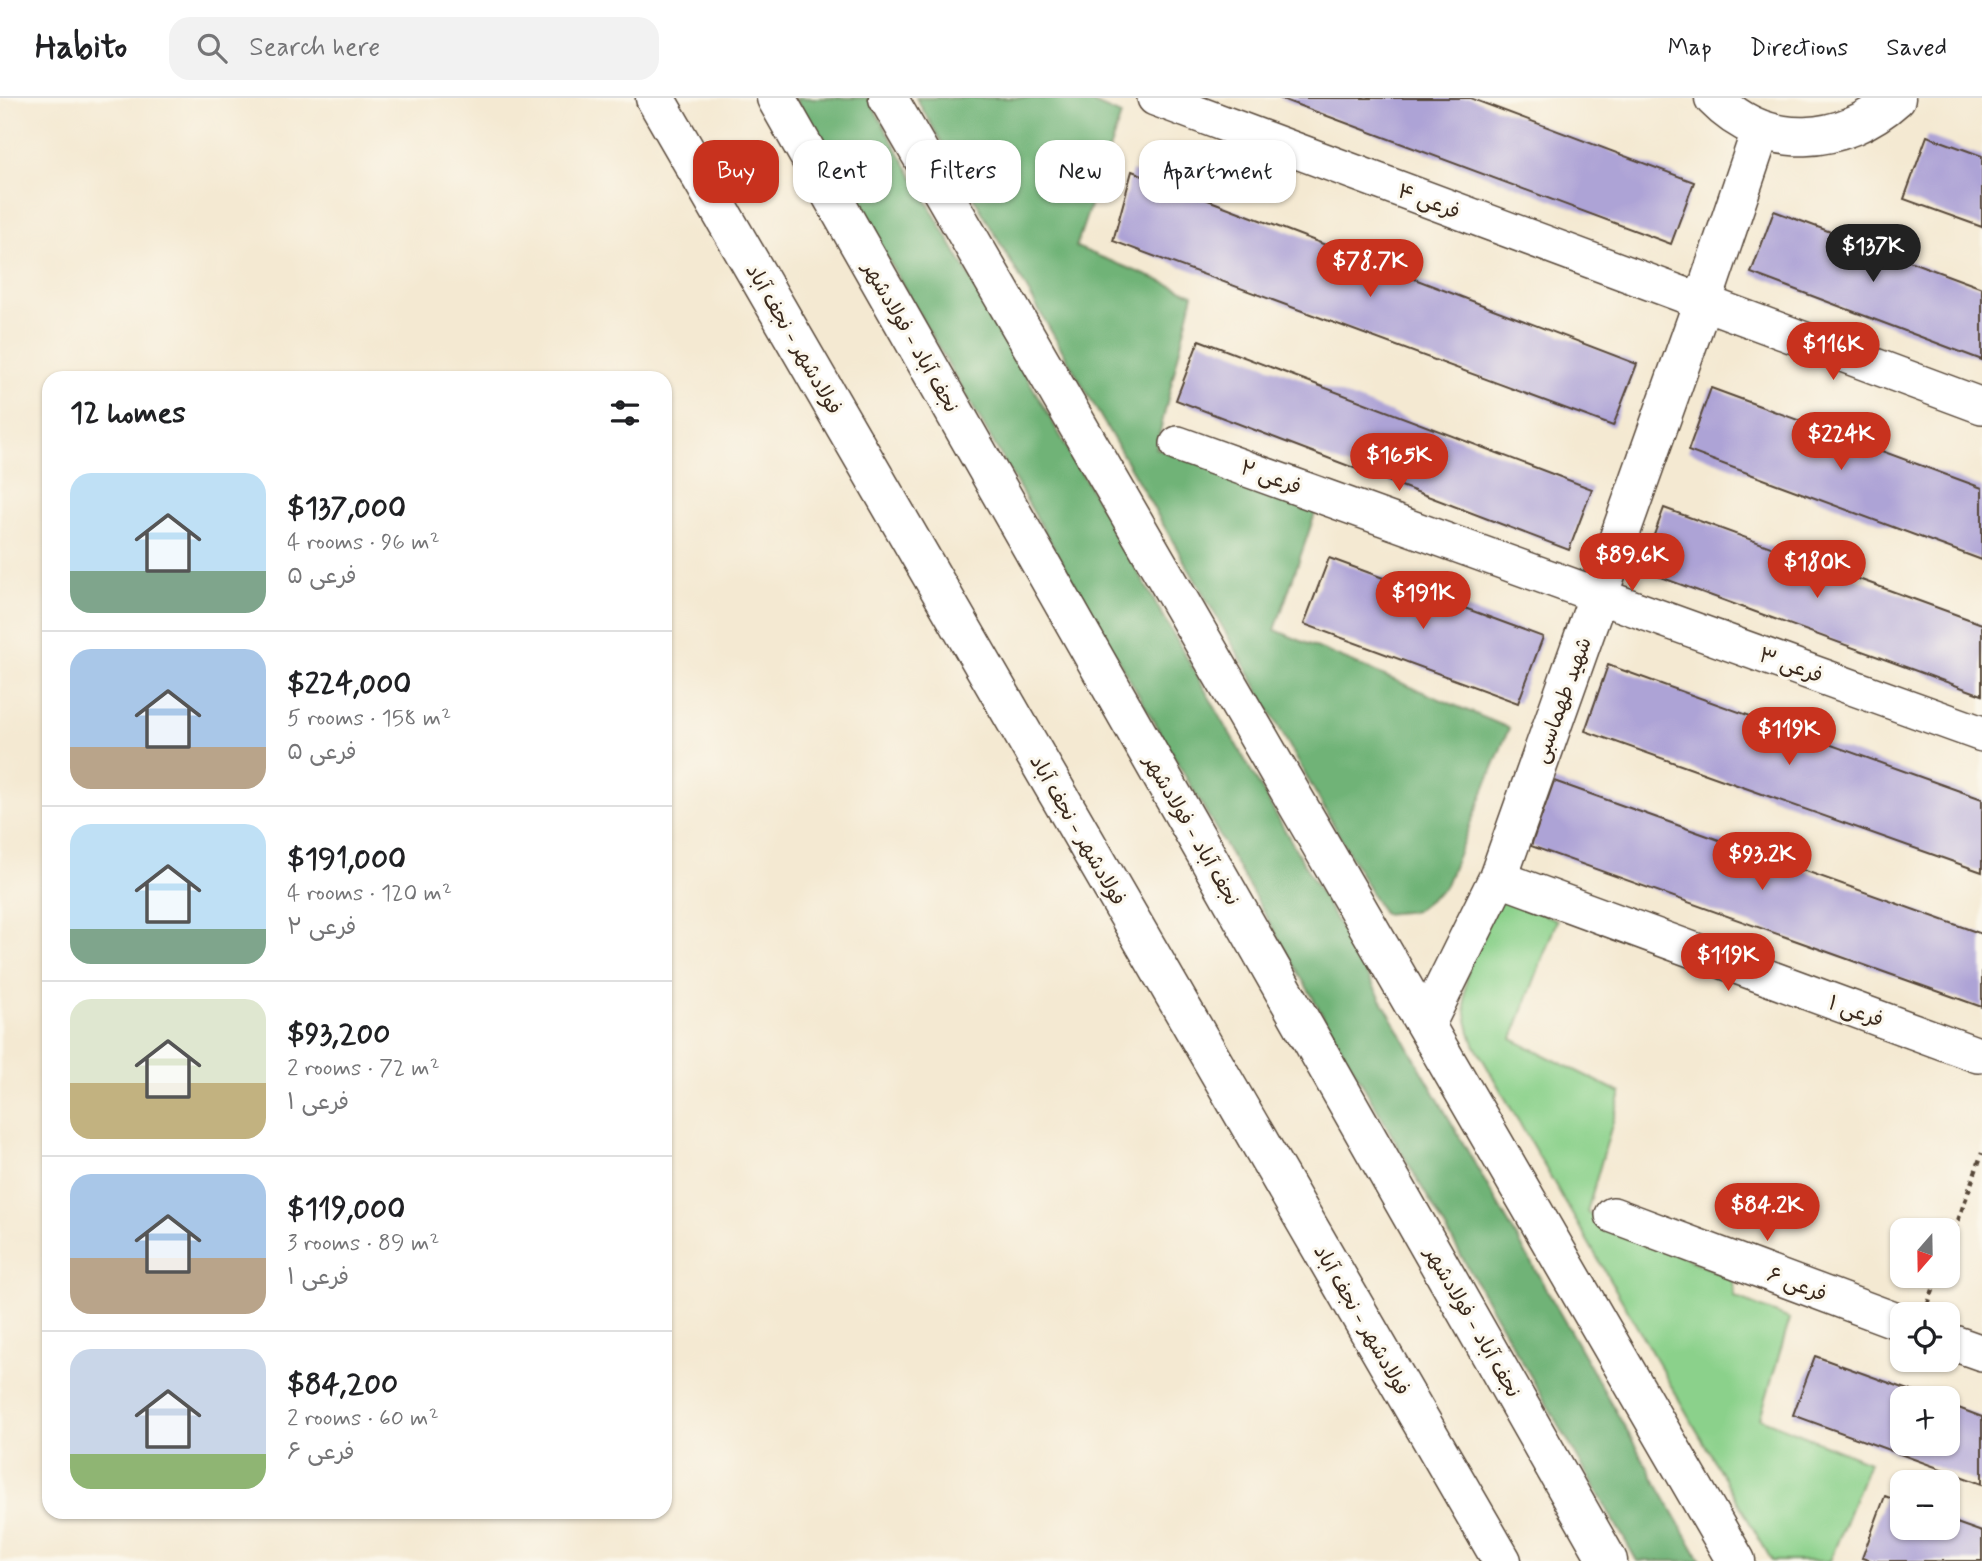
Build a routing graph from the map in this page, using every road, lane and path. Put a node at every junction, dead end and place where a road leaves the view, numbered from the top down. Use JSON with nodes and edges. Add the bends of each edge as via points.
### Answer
{"nodes":[{"id":1,"x":655,"y":98,"type":"edge"},
{"id":2,"x":775,"y":98,"type":"edge"},
{"id":3,"x":888,"y":98,"type":"edge"},
{"id":4,"x":1155,"y":98,"type":"edge"},
{"id":5,"x":1714,"y":98,"type":"edge"},
{"id":6,"x":1896,"y":98,"type":"edge"},
{"id":7,"x":1199,"y":106,"type":"edge"},
{"id":8,"x":1761,"y":130,"type":"junction"},
{"id":9,"x":1702,"y":304,"type":"junction"},
{"id":10,"x":1982,"y":406,"type":"edge"},
{"id":11,"x":1178,"y":444,"type":"dead end"},
{"id":12,"x":1600,"y":595,"type":"junction"},
{"id":13,"x":1982,"y":734,"type":"edge"},
{"id":14,"x":1498,"y":878,"type":"junction"},
{"id":15,"x":1426,"y":1024,"type":"junction"},
{"id":16,"x":1978,"y":1055,"type":"dead end"},
{"id":17,"x":1982,"y":1153,"type":"edge"},
{"id":18,"x":1613,"y":1215,"type":"dead end"},
{"id":19,"x":1959,"y":1218,"type":"edge"},
{"id":20,"x":1890,"y":1319,"type":"edge"},
{"id":21,"x":1960,"y":1345,"type":"edge"},
{"id":22,"x":1982,"y":1353,"type":"edge"},
{"id":23,"x":1502,"y":1561,"type":"edge"},
{"id":24,"x":1608,"y":1561,"type":"edge"},
{"id":25,"x":1736,"y":1561,"type":"edge"}],
"edges":[{"from":1,"to":23,"type":"main road","name":"فولادشهر - نجف آباد"},
{"from":2,"to":24,"type":"main road","name":"نجف آباد - فولادشهر"},
{"from":3,"to":15,"type":"main road"},
{"from":4,"to":7,"type":"street","name":"فرعی ۴"},
{"from":5,"to":8,"type":"main road"},
{"from":6,"to":8,"type":"main road","via":[[1876,116],[1840,133],[1800,137]]},
{"from":7,"to":9,"type":"street","name":"فرعی ۴"},
{"from":8,"to":9,"type":"main road","name":"شهید طهماسبی"},
{"from":9,"to":10,"type":"street","name":"فرعی ۴"},
{"from":9,"to":12,"type":"main road","name":"شهید طهماسبی"},
{"from":11,"to":12,"type":"street","name":"فرعی ۲"},
{"from":12,"to":13,"type":"street","name":"فرعی ۳"},
{"from":12,"to":14,"type":"main road","name":"شهید طهماسبی"},
{"from":14,"to":15,"type":"main road","name":"شهید طهماسبی"},
{"from":14,"to":16,"type":"street","name":"فرعی ۱"},
{"from":15,"to":25,"type":"main road"},
{"from":17,"to":19,"type":"path"},
{"from":18,"to":20,"type":"street","name":"فرعی ۶"},
{"from":21,"to":22,"type":"street"}]}
